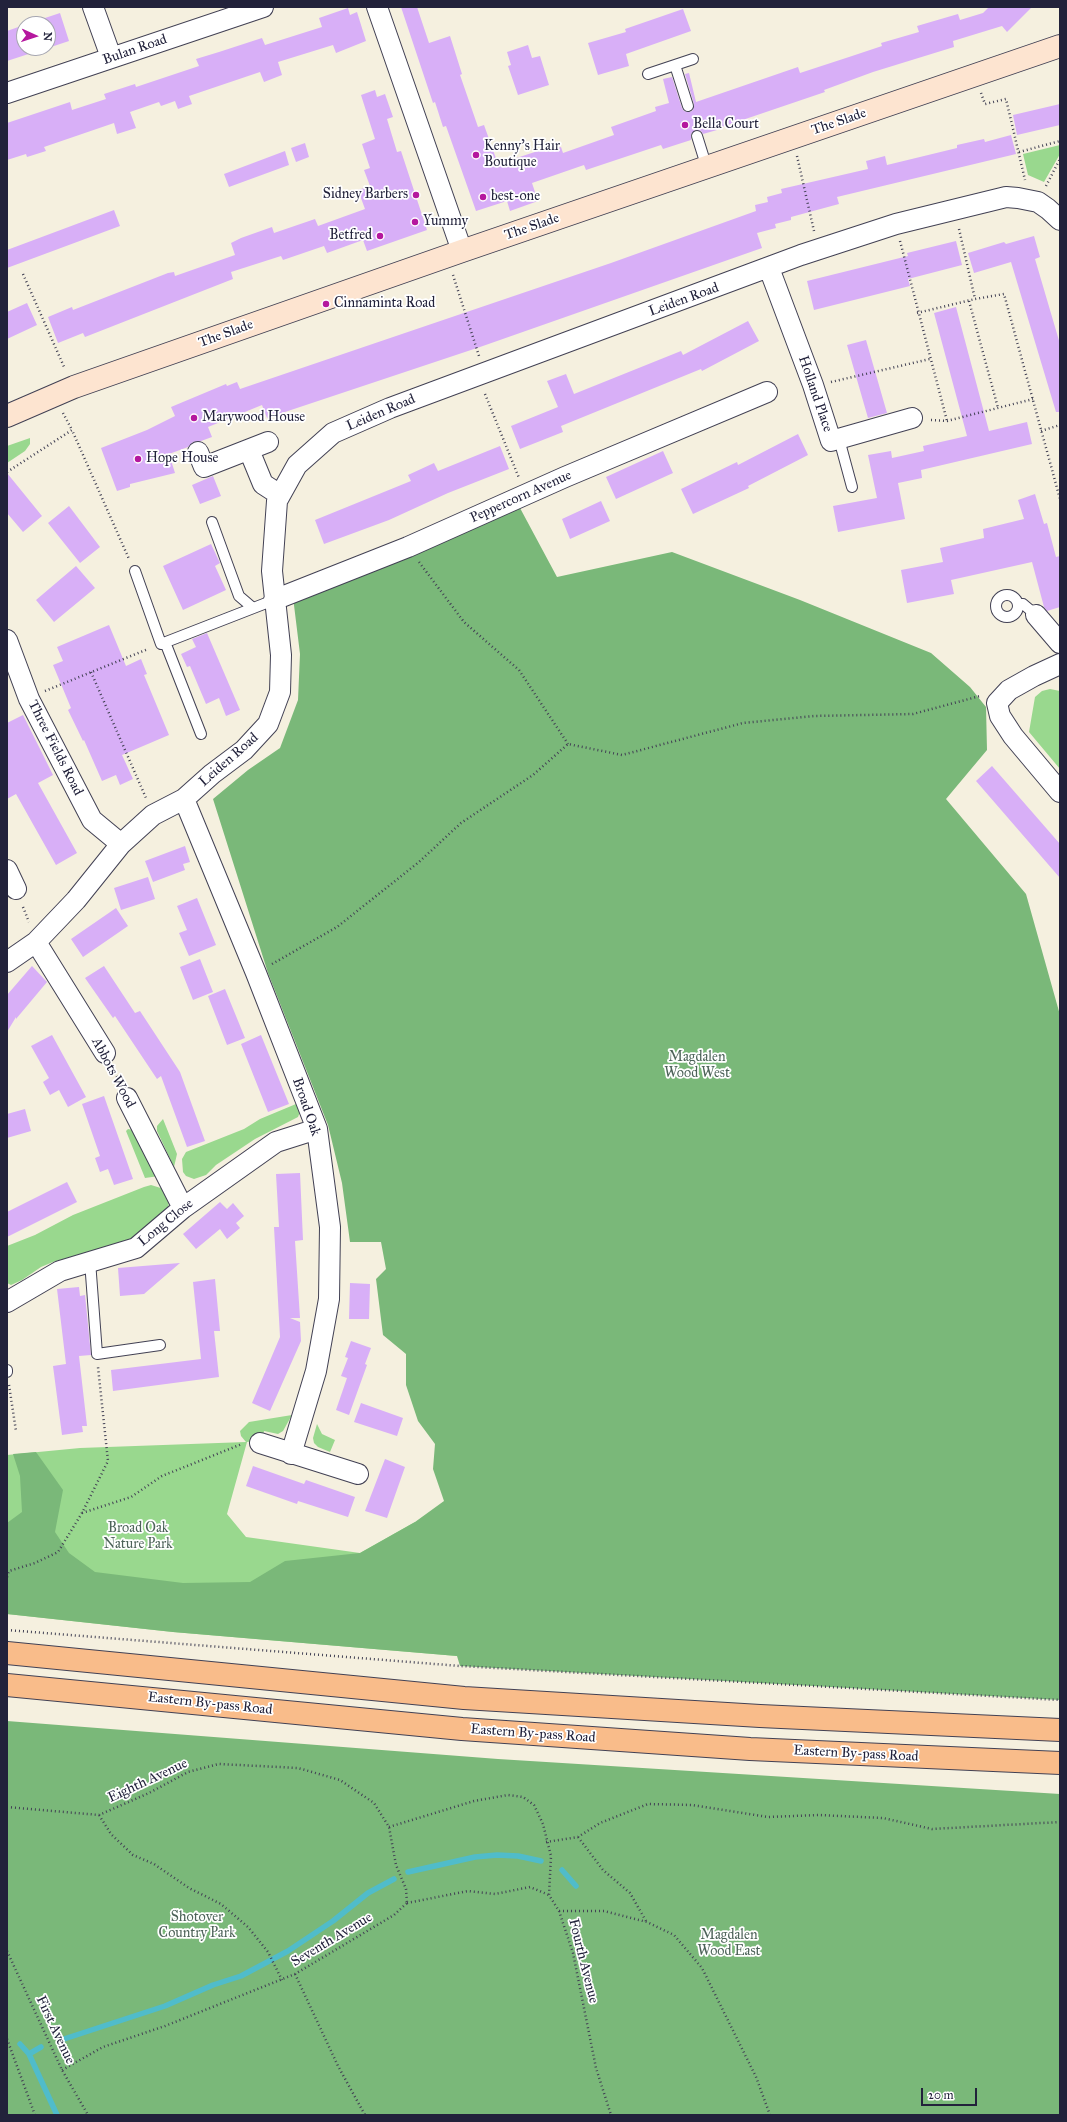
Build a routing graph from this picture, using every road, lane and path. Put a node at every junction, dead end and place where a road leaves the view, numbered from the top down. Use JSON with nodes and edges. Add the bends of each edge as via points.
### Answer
{"nodes":[{"id":1,"x":93,"y":7,"type":"edge"},
{"id":2,"x":263,"y":7,"type":"edge"},
{"id":3,"x":377,"y":7,"type":"edge"},
{"id":4,"x":1060,"y":46,"type":"edge"},
{"id":5,"x":111,"y":57,"type":"junction"},
{"id":6,"x":693,"y":59,"type":"dead end"},
{"id":7,"x":675,"y":64,"type":"junction"},
{"id":8,"x":648,"y":74,"type":"dead end"},
{"id":9,"x":980,"y":88,"type":"dead end"},
{"id":10,"x":7,"y":93,"type":"edge"},
{"id":11,"x":688,"y":106,"type":"dead end"},
{"id":12,"x":697,"y":136,"type":"dead end"},
{"id":13,"x":1060,"y":141,"type":"edge"},
{"id":14,"x":795,"y":150,"type":"dead end"},
{"id":15,"x":1019,"y":152,"type":"junction"},
{"id":16,"x":1060,"y":159,"type":"edge"},
{"id":17,"x":707,"y":168,"type":"junction"},
{"id":18,"x":1034,"y":201,"type":"junction"},
{"id":19,"x":954,"y":209,"type":"junction"},
{"id":20,"x":1060,"y":220,"type":"edge"},
{"id":21,"x":896,"y":224,"type":"junction"},
{"id":22,"x":819,"y":250,"type":"junction"},
{"id":23,"x":462,"y":251,"type":"junction"},
{"id":24,"x":769,"y":268,"type":"junction"},
{"id":25,"x":452,"y":273,"type":"dead end"},
{"id":26,"x":23,"y":274,"type":"dead end"},
{"id":27,"x":975,"y":299,"type":"junction"},
{"id":28,"x":969,"y":301,"type":"junction"},
{"id":29,"x":917,"y":313,"type":"junction"},
{"id":30,"x":930,"y":359,"type":"junction"},
{"id":31,"x":481,"y":375,"type":"junction"},
{"id":32,"x":813,"y":385,"type":"junction"},
{"id":33,"x":74,"y":387,"type":"junction"},
{"id":34,"x":768,"y":392,"type":"dead end"},
{"id":35,"x":1034,"y":399,"type":"junction"},
{"id":36,"x":998,"y":408,"type":"junction"},
{"id":37,"x":7,"y":416,"type":"edge"},
{"id":38,"x":912,"y":418,"type":"joint"},
{"id":39,"x":946,"y":421,"type":"junction"},
{"id":40,"x":1060,"y":425,"type":"edge"},
{"id":41,"x":1041,"y":432,"type":"junction"},
{"id":42,"x":839,"y":439,"type":"junction"},
{"id":43,"x":268,"y":442,"type":"dead end"},
{"id":44,"x":249,"y":450,"type":"junction"},
{"id":45,"x":198,"y":452,"type":"dead end"},
{"id":46,"x":7,"y":472,"type":"edge"},
{"id":47,"x":852,"y":487,"type":"dead end"},
{"id":48,"x":526,"y":494,"type":"junction"},
{"id":49,"x":280,"y":495,"type":"junction"},
{"id":50,"x":1060,"y":499,"type":"edge"},
{"id":51,"x":212,"y":522,"type":"dead end"},
{"id":52,"x":408,"y":547,"type":"junction"},
{"id":53,"x":135,"y":571,"type":"joint"},
{"id":54,"x":274,"y":600,"type":"junction"},
{"id":55,"x":1018,"y":604,"type":"dead end"},
{"id":56,"x":253,"y":608,"type":"junction"},
{"id":57,"x":1036,"y":615,"type":"joint"},
{"id":58,"x":7,"y":640,"type":"edge"},
{"id":59,"x":163,"y":643,"type":"junction"},
{"id":60,"x":1060,"y":643,"type":"edge"},
{"id":61,"x":1060,"y":664,"type":"edge"},
{"id":62,"x":91,"y":672,"type":"junction"},
{"id":63,"x":29,"y":699,"type":"junction"},
{"id":64,"x":997,"y":702,"type":"junction"},
{"id":65,"x":201,"y":734,"type":"dead end"},
{"id":66,"x":568,"y":744,"type":"junction"},
{"id":67,"x":1060,"y":792,"type":"edge"},
{"id":68,"x":184,"y":799,"type":"junction"},
{"id":69,"x":153,"y":815,"type":"junction"},
{"id":70,"x":121,"y":844,"type":"junction"},
{"id":71,"x":7,"y":870,"type":"edge"},
{"id":72,"x":16,"y":889,"type":"joint"},
{"id":73,"x":36,"y":942,"type":"junction"},
{"id":74,"x":7,"y":962,"type":"edge"},
{"id":75,"x":256,"y":973,"type":"junction"},
{"id":76,"x":105,"y":1053,"type":"joint"},
{"id":77,"x":127,"y":1098,"type":"joint"},
{"id":78,"x":317,"y":1129,"type":"junction"},
{"id":79,"x":182,"y":1208,"type":"junction"},
{"id":80,"x":90,"y":1261,"type":"junction"},
{"id":81,"x":7,"y":1302,"type":"edge"},
{"id":82,"x":160,"y":1345,"type":"dead end"},
{"id":83,"x":97,"y":1354,"type":"junction"},
{"id":84,"x":7,"y":1371,"type":"edge"},
{"id":85,"x":16,"y":1431,"type":"dead end"},
{"id":86,"x":260,"y":1443,"type":"joint"},
{"id":87,"x":291,"y":1454,"type":"junction"},
{"id":88,"x":358,"y":1474,"type":"dead end"},
{"id":89,"x":82,"y":1513,"type":"junction"},
{"id":90,"x":8,"y":1570,"type":"edge"},
{"id":91,"x":7,"y":1578,"type":"edge"},
{"id":92,"x":7,"y":1630,"type":"edge"},
{"id":93,"x":7,"y":1653,"type":"edge"},
{"id":94,"x":7,"y":1684,"type":"edge"},
{"id":95,"x":1060,"y":1700,"type":"edge"},
{"id":96,"x":1060,"y":1730,"type":"edge"},
{"id":97,"x":1060,"y":1763,"type":"edge"},
{"id":98,"x":7,"y":1807,"type":"edge"},
{"id":99,"x":99,"y":1815,"type":"junction"},
{"id":100,"x":1060,"y":1822,"type":"edge"},
{"id":101,"x":389,"y":1827,"type":"junction"},
{"id":102,"x":578,"y":1837,"type":"junction"},
{"id":103,"x":546,"y":1842,"type":"junction"},
{"id":104,"x":549,"y":1895,"type":"junction"},
{"id":105,"x":407,"y":1903,"type":"junction"},
{"id":106,"x":560,"y":1910,"type":"junction"},
{"id":107,"x":647,"y":1922,"type":"junction"},
{"id":108,"x":7,"y":1951,"type":"edge"},
{"id":109,"x":295,"y":1974,"type":"junction"},
{"id":110,"x":282,"y":1980,"type":"junction"},
{"id":111,"x":7,"y":2039,"type":"edge"},
{"id":112,"x":62,"y":2070,"type":"junction"},
{"id":113,"x":35,"y":2115,"type":"edge"},
{"id":114,"x":88,"y":2115,"type":"edge"},
{"id":115,"x":365,"y":2115,"type":"edge"},
{"id":116,"x":611,"y":2115,"type":"edge"},
{"id":117,"x":770,"y":2115,"type":"edge"}],
"edges":[{"from":1,"to":5,"type":"street"},
{"from":2,"to":5,"type":"street","name":"Bulan Road"},
{"from":3,"to":23,"type":"street"},
{"from":4,"to":17,"type":"main road","name":"The Slade"},
{"from":5,"to":10,"type":"street","name":"Bulan Road"},
{"from":6,"to":7,"type":"lane"},
{"from":7,"to":8,"type":"lane"},
{"from":7,"to":11,"type":"lane"},
{"from":9,"to":15,"type":"path","via":[[985,104],[1006,99]]},
{"from":12,"to":17,"type":"lane"},
{"from":13,"to":15,"type":"path"},
{"from":14,"to":22,"type":"path"},
{"from":15,"to":18,"type":"path"},
{"from":16,"to":18,"type":"path"},
{"from":17,"to":23,"type":"main road","name":"The Slade"},
{"from":18,"to":19,"type":"street","name":"Leiden Road","via":[[1006,197]]},
{"from":18,"to":20,"type":"street"},
{"from":19,"to":21,"type":"street","name":"Leiden Road"},
{"from":19,"to":27,"type":"path"},
{"from":21,"to":22,"type":"street","name":"Leiden Road"},
{"from":21,"to":29,"type":"path"},
{"from":22,"to":24,"type":"street","name":"Leiden Road"},
{"from":23,"to":33,"type":"main road","name":"The Slade"},
{"from":24,"to":31,"type":"street","name":"Leiden Road"},
{"from":24,"to":32,"type":"street","name":"Holland Place"},
{"from":25,"to":31,"type":"path"},
{"from":26,"to":33,"type":"path"},
{"from":27,"to":28,"type":"path"},
{"from":27,"to":35,"type":"path","via":[[1004,294]]},
{"from":28,"to":29,"type":"path"},
{"from":28,"to":36,"type":"path"},
{"from":29,"to":30,"type":"path"},
{"from":30,"to":32,"type":"path"},
{"from":30,"to":39,"type":"path"},
{"from":31,"to":48,"type":"path"},
{"from":31,"to":49,"type":"street","name":"Leiden Road","via":[[390,408],[334,433],[297,465]]},
{"from":32,"to":42,"type":"street","name":"Holland Place","via":[[831,441]]},
{"from":33,"to":37,"type":"main road","name":"The Slade"},
{"from":34,"to":48,"type":"street","name":"Peppercorn Avenue"},
{"from":35,"to":36,"type":"path"},
{"from":35,"to":41,"type":"path"},
{"from":36,"to":39,"type":"path"},
{"from":38,"to":39,"type":"path"},
{"from":38,"to":42,"type":"street","name":"Holland Place"},
{"from":40,"to":41,"type":"path"},
{"from":41,"to":50,"type":"path"},
{"from":42,"to":47,"type":"lane"},
{"from":43,"to":44,"type":"street"},
{"from":44,"to":45,"type":"street","via":[[204,467]]},
{"from":44,"to":49,"type":"street","via":[[263,484]]},
{"from":46,"to":53,"type":"path","via":[[72,430]]},
{"from":48,"to":52,"type":"street","name":"Peppercorn Avenue"},
{"from":49,"to":54,"type":"street","name":"Leiden Road","via":[[273,537]]},
{"from":51,"to":56,"type":"lane","via":[[239,596]]},
{"from":52,"to":54,"type":"street","name":"Peppercorn Avenue"},
{"from":52,"to":66,"type":"path","via":[[464,622],[518,670]]},
{"from":53,"to":59,"type":"lane"},
{"from":54,"to":56,"type":"lane"},
{"from":54,"to":68,"type":"street","name":"Leiden Road","via":[[281,655],[280,692],[268,724],[244,750]]},
{"from":55,"to":57,"type":"lane","via":[[1023,604]]},
{"from":56,"to":59,"type":"lane"},
{"from":57,"to":60,"type":"street"},
{"from":58,"to":63,"type":"street","name":"Three Fields Road"},
{"from":59,"to":62,"type":"path"},
{"from":59,"to":65,"type":"lane"},
{"from":61,"to":64,"type":"street","via":[[1009,690]]},
{"from":62,"to":63,"type":"path"},
{"from":62,"to":69,"type":"path"},
{"from":63,"to":70,"type":"street","name":"Three Fields Road","via":[[92,820]]},
{"from":64,"to":66,"type":"path","via":[[979,696],[914,714],[814,716],[743,723],[622,755]]},
{"from":64,"to":67,"type":"street","via":[[1000,716],[1013,736]]},
{"from":66,"to":75,"type":"path","via":[[533,775],[461,823],[419,862],[337,927]]},
{"from":68,"to":69,"type":"street","name":"Leiden Road"},
{"from":68,"to":75,"type":"street","name":"Broad Oak"},
{"from":69,"to":70,"type":"street","name":"Leiden Road"},
{"from":70,"to":73,"type":"street","name":"Leiden Road","via":[[76,900]]},
{"from":71,"to":72,"type":"street"},
{"from":72,"to":73,"type":"path"},
{"from":73,"to":74,"type":"street","name":"Leiden Road"},
{"from":73,"to":76,"type":"street","name":"Abbots Wood"},
{"from":75,"to":78,"type":"street","name":"Broad Oak"},
{"from":76,"to":77,"type":"path","name":"Abbots Wood"},
{"from":77,"to":79,"type":"street","name":"Abbots Wood"},
{"from":78,"to":79,"type":"street","name":"Long Close","via":[[276,1142]]},
{"from":78,"to":87,"type":"street","name":"Broad Oak","via":[[330,1227],[329,1298],[316,1371]]},
{"from":79,"to":80,"type":"street","name":"Long Close","via":[[136,1248]]},
{"from":80,"to":81,"type":"street","name":"Long Close","via":[[60,1271]]},
{"from":80,"to":83,"type":"lane"},
{"from":82,"to":83,"type":"lane"},
{"from":83,"to":89,"type":"path","via":[[108,1461]]},
{"from":84,"to":85,"type":"path"},
{"from":86,"to":87,"type":"street"},
{"from":86,"to":89,"type":"path","via":[[247,1442],[162,1476],[131,1497]]},
{"from":87,"to":88,"type":"street"},
{"from":89,"to":90,"type":"path","via":[[58,1552],[35,1563]]},
{"from":90,"to":91,"type":"path"},
{"from":92,"to":95,"type":"path","via":[[460,1666]]},
{"from":93,"to":96,"type":"highway","via":[[464,1698],[760,1716]]},
{"from":94,"to":97,"type":"highway","name":"Eastern By-pass Road","via":[[462,1729],[750,1749]]},
{"from":98,"to":99,"type":"path","name":"Eighth Avenue"},
{"from":99,"to":101,"type":"path","name":"Eighth Avenue","via":[[188,1772],[219,1764],[298,1768],[340,1780],[374,1803]]},
{"from":99,"to":110,"type":"path","via":[[111,1834],[133,1855],[154,1864],[189,1888],[221,1904],[248,1927],[268,1952]]},
{"from":100,"to":102,"type":"path","via":[[932,1829],[883,1818],[819,1815],[768,1817],[692,1805],[648,1804],[600,1823]]},
{"from":101,"to":103,"type":"path","via":[[474,1801],[508,1795],[523,1797],[534,1805],[543,1824]]},
{"from":101,"to":105,"type":"path","via":[[396,1865],[406,1889]]},
{"from":102,"to":103,"type":"path"},
{"from":102,"to":107,"type":"path","via":[[603,1870],[630,1893]]},
{"from":103,"to":104,"type":"path","via":[[552,1856]]},
{"from":104,"to":105,"type":"path","via":[[530,1887],[495,1894],[468,1891]]},
{"from":104,"to":106,"type":"path","name":"Fourth Avenue"},
{"from":105,"to":109,"type":"path","name":"Seventh Avenue","via":[[394,1915]]},
{"from":106,"to":107,"type":"path","via":[[604,1911]]},
{"from":106,"to":116,"type":"path","name":"Fourth Avenue","via":[[572,1952],[596,2068]]},
{"from":107,"to":117,"type":"path","via":[[674,1935],[702,1968],[756,2076]]},
{"from":108,"to":112,"type":"path","name":"First Avenue"},
{"from":109,"to":110,"type":"path","name":"Seventh Avenue"},
{"from":109,"to":115,"type":"path","via":[[338,2066]]},
{"from":110,"to":112,"type":"path","name":"Seventh Avenue","via":[[165,2026],[103,2047]]},
{"from":111,"to":113,"type":"path"},
{"from":112,"to":114,"type":"path","name":"First Avenue"}]}
